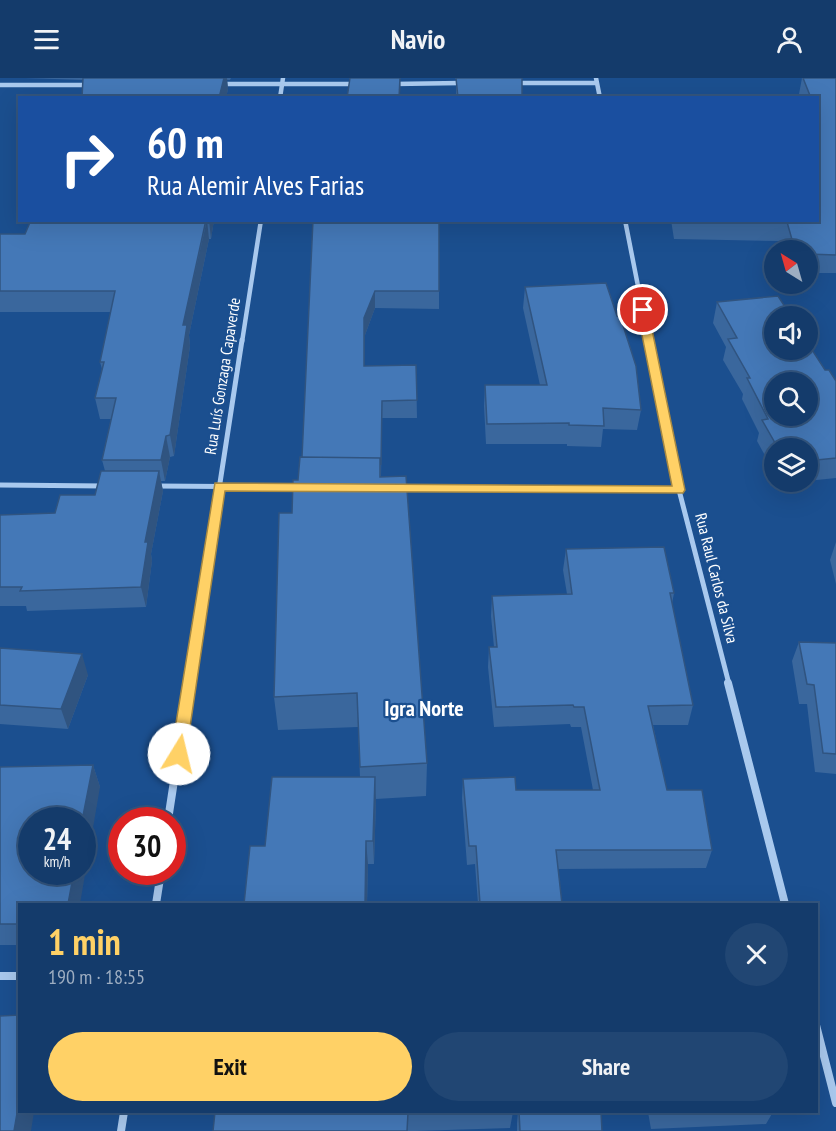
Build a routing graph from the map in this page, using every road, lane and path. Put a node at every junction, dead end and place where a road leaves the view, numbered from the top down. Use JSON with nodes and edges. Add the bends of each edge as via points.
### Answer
{"nodes":[{"id":1,"x":283,"y":78,"type":"edge"},
{"id":2,"x":596,"y":80,"type":"edge"},
{"id":3,"x":469,"y":83,"type":"edge"},
{"id":4,"x":515,"y":83,"type":"edge"},
{"id":5,"x":211,"y":84,"type":"edge"},
{"id":6,"x":282,"y":84,"type":"junction"},
{"id":7,"x":363,"y":84,"type":"edge"},
{"id":8,"x":387,"y":84,"type":"edge"},
{"id":9,"x":0,"y":85,"type":"edge"},
{"id":10,"x":94,"y":85,"type":"edge"},
{"id":11,"x":280,"y":96,"type":"edge"},
{"id":12,"x":600,"y":96,"type":"edge"},
{"id":13,"x":261,"y":222,"type":"edge"},
{"id":14,"x":625,"y":222,"type":"edge"},
{"id":15,"x":0,"y":485,"type":"edge"},
{"id":16,"x":116,"y":486,"type":"edge"},
{"id":17,"x":150,"y":486,"type":"edge"},
{"id":18,"x":220,"y":486,"type":"junction"},
{"id":19,"x":302,"y":487,"type":"edge"},
{"id":20,"x":396,"y":488,"type":"edge"},
{"id":21,"x":679,"y":490,"type":"junction"},
{"id":22,"x":170,"y":807,"type":"edge"},
{"id":23,"x":159,"y":885,"type":"edge"},
{"id":24,"x":156,"y":903,"type":"edge"},
{"id":25,"x":785,"y":903,"type":"edge"},
{"id":26,"x":0,"y":976,"type":"edge"},
{"id":27,"x":18,"y":976,"type":"edge"},
{"id":28,"x":818,"y":1033,"type":"edge"},
{"id":29,"x":836,"y":1103,"type":"edge"},
{"id":30,"x":124,"y":1113,"type":"edge"},
{"id":31,"x":121,"y":1131,"type":"edge"}],
"edges":[{"from":1,"to":6,"type":"street"},
{"from":2,"to":4,"type":"street"},
{"from":2,"to":12,"type":"street"},
{"from":3,"to":8,"type":"street"},
{"from":5,"to":6,"type":"street"},
{"from":6,"to":7,"type":"street"},
{"from":6,"to":11,"type":"street"},
{"from":9,"to":10,"type":"street"},
{"from":13,"to":18,"type":"street","name":"Rua Luís Gonzaga Capaverde"},
{"from":14,"to":21,"type":"street","name":"Rua Raul Carlos da Silva"},
{"from":15,"to":16,"type":"street"},
{"from":17,"to":18,"type":"street"},
{"from":18,"to":19,"type":"street"},
{"from":18,"to":22,"type":"street","name":"Rua Luís Gonzaga Capaverde"},
{"from":20,"to":21,"type":"street"},
{"from":21,"to":25,"type":"street","name":"Rua Raul Carlos da Silva"},
{"from":23,"to":24,"type":"street"},
{"from":26,"to":27,"type":"street"},
{"from":28,"to":29,"type":"street"},
{"from":30,"to":31,"type":"street"}]}
